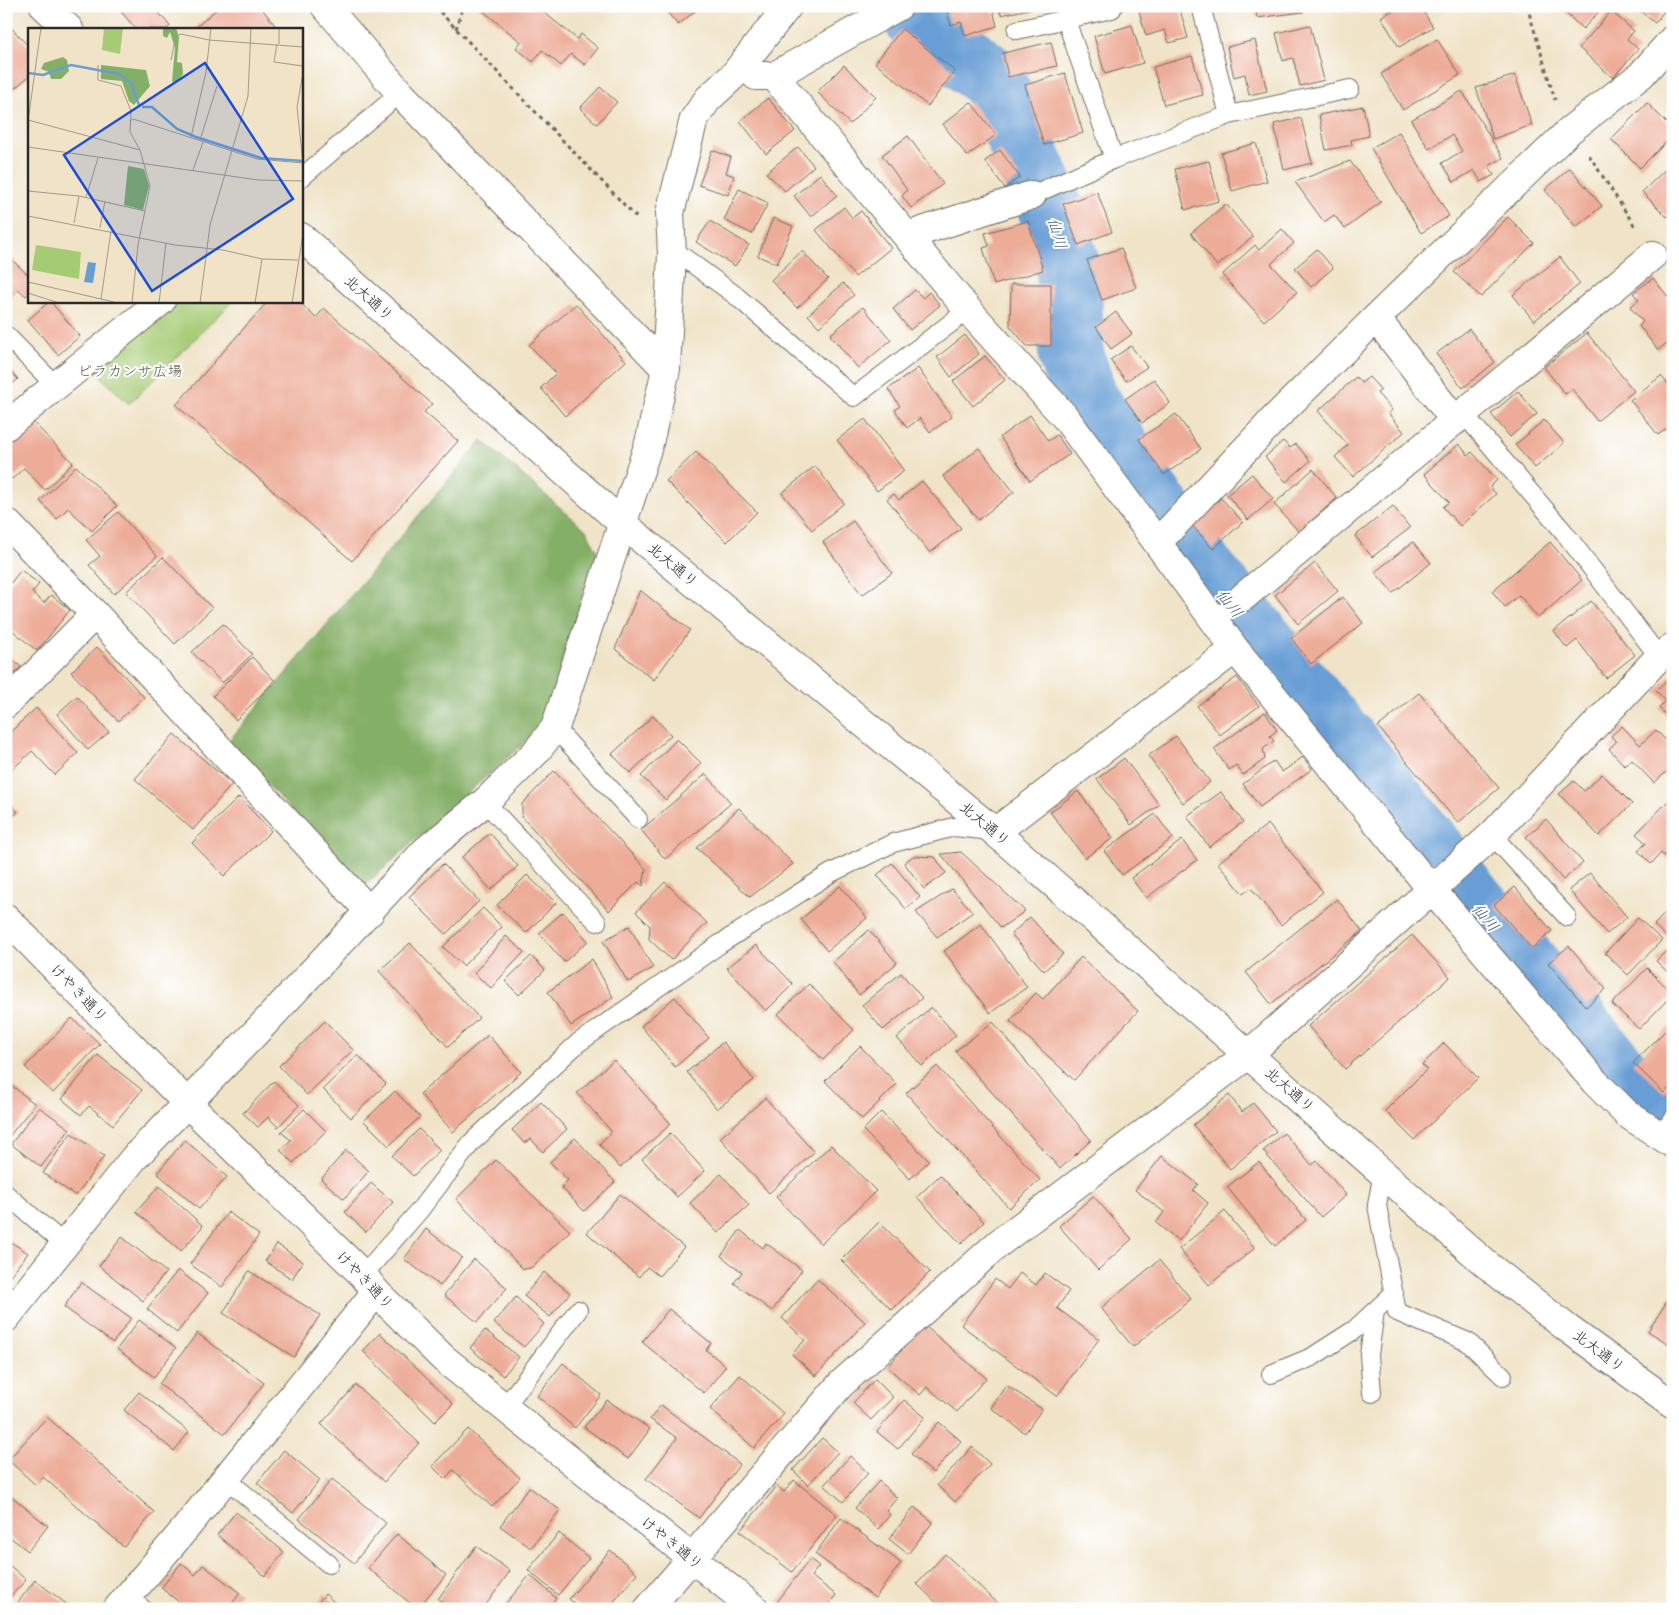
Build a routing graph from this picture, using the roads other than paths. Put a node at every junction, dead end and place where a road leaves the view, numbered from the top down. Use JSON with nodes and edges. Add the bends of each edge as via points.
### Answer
{"nodes":[{"id":1,"x":44,"y":6,"type":"edge"},
{"id":2,"x":325,"y":6,"type":"edge"},
{"id":3,"x":788,"y":6,"type":"edge"},
{"id":4,"x":899,"y":6,"type":"edge"},
{"id":5,"x":1201,"y":6,"type":"edge"},
{"id":6,"x":1112,"y":9,"type":"dead end"},
{"id":7,"x":1066,"y":20,"type":"junction"},
{"id":8,"x":68,"y":28,"type":"edge"},
{"id":9,"x":1017,"y":30,"type":"dead end"},
{"id":10,"x":1673,"y":39,"type":"edge"},
{"id":11,"x":734,"y":75,"type":"junction"},
{"id":12,"x":774,"y":76,"type":"junction"},
{"id":13,"x":1350,"y":89,"type":"dead end"},
{"id":14,"x":400,"y":93,"type":"junction"},
{"id":15,"x":1229,"y":115,"type":"junction"},
{"id":16,"x":1114,"y":159,"type":"junction"},
{"id":17,"x":302,"y":177,"type":"edge"},
{"id":18,"x":1042,"y":189,"type":"joint"},
{"id":19,"x":907,"y":236,"type":"junction"},
{"id":20,"x":302,"y":238,"type":"edge"},
{"id":21,"x":672,"y":251,"type":"junction"},
{"id":22,"x":1653,"y":256,"type":"dead end"},
{"id":23,"x":160,"y":302,"type":"edge"},
{"id":24,"x":968,"y":310,"type":"junction"},
{"id":25,"x":1376,"y":318,"type":"junction"},
{"id":26,"x":6,"y":335,"type":"edge"},
{"id":27,"x":666,"y":369,"type":"junction"},
{"id":28,"x":56,"y":386,"type":"junction"},
{"id":29,"x":1459,"y":418,"type":"junction"},
{"id":30,"x":6,"y":426,"type":"edge"},
{"id":31,"x":6,"y":522,"type":"edge"},
{"id":32,"x":623,"y":524,"type":"junction"},
{"id":33,"x":1158,"y":542,"type":"junction"},
{"id":34,"x":1243,"y":597,"type":"joint"},
{"id":35,"x":96,"y":614,"type":"junction"},
{"id":36,"x":1217,"y":618,"type":"junction"},
{"id":37,"x":1235,"y":649,"type":"junction"},
{"id":38,"x":1669,"y":650,"type":"edge"},
{"id":39,"x":6,"y":704,"type":"edge"},
{"id":40,"x":555,"y":728,"type":"junction"},
{"id":41,"x":485,"y":802,"type":"junction"},
{"id":42,"x":638,"y":819,"type":"dead end"},
{"id":43,"x":995,"y":832,"type":"junction"},
{"id":44,"x":1492,"y":835,"type":"junction"},
{"id":45,"x":1436,"y":886,"type":"junction"},
{"id":46,"x":370,"y":912,"type":"junction"},
{"id":47,"x":1567,"y":917,"type":"dead end"},
{"id":48,"x":6,"y":918,"type":"edge"},
{"id":49,"x":597,"y":922,"type":"dead end"},
{"id":50,"x":1249,"y":1054,"type":"junction"},
{"id":51,"x":186,"y":1102,"type":"junction"},
{"id":52,"x":1669,"y":1133,"type":"edge"},
{"id":53,"x":1383,"y":1172,"type":"junction"},
{"id":54,"x":6,"y":1194,"type":"edge"},
{"id":55,"x":64,"y":1244,"type":"junction"},
{"id":56,"x":369,"y":1284,"type":"junction"},
{"id":57,"x":1394,"y":1293,"type":"junction"},
{"id":58,"x":578,"y":1310,"type":"dead end"},
{"id":59,"x":1375,"y":1311,"type":"junction"},
{"id":60,"x":6,"y":1318,"type":"edge"},
{"id":61,"x":1271,"y":1374,"type":"dead end"},
{"id":62,"x":1502,"y":1376,"type":"dead end"},
{"id":63,"x":1372,"y":1394,"type":"dead end"},
{"id":64,"x":1673,"y":1405,"type":"edge"},
{"id":65,"x":504,"y":1408,"type":"junction"},
{"id":66,"x":226,"y":1479,"type":"junction"},
{"id":67,"x":691,"y":1558,"type":"junction"},
{"id":68,"x":329,"y":1564,"type":"dead end"},
{"id":69,"x":129,"y":1604,"type":"edge"},
{"id":70,"x":648,"y":1609,"type":"edge"},
{"id":71,"x":755,"y":1609,"type":"edge"}],
"edges":[{"from":1,"to":8,"type":"street"},
{"from":2,"to":14,"type":"street"},
{"from":3,"to":11,"type":"street"},
{"from":4,"to":12,"type":"street"},
{"from":5,"to":15,"type":"lane"},
{"from":6,"to":7,"type":"lane"},
{"from":7,"to":9,"type":"lane"},
{"from":7,"to":16,"type":"lane"},
{"from":10,"to":25,"type":"street","via":[[1641,75],[1570,130]]},
{"from":11,"to":12,"type":"street"},
{"from":11,"to":21,"type":"street","via":[[694,119],[670,213]]},
{"from":12,"to":19,"type":"street"},
{"from":13,"to":15,"type":"lane"},
{"from":14,"to":17,"type":"lane"},
{"from":14,"to":27,"type":"street"},
{"from":15,"to":16,"type":"lane"},
{"from":16,"to":18,"type":"lane"},
{"from":18,"to":19,"type":"street"},
{"from":19,"to":24,"type":"street"},
{"from":20,"to":32,"type":"street","name":"北大通り"},
{"from":21,"to":24,"type":"lane","via":[[735,295],[854,397]]},
{"from":21,"to":27,"type":"street"},
{"from":22,"to":29,"type":"street"},
{"from":23,"to":28,"type":"street"},
{"from":24,"to":33,"type":"street","via":[[1065,417]]},
{"from":25,"to":29,"type":"street"},
{"from":25,"to":33,"type":"street","via":[[1275,418]]},
{"from":26,"to":28,"type":"lane"},
{"from":27,"to":32,"type":"street"},
{"from":28,"to":30,"type":"street"},
{"from":29,"to":34,"type":"street"},
{"from":29,"to":38,"type":"lane"},
{"from":31,"to":35,"type":"street"},
{"from":32,"to":40,"type":"street"},
{"from":32,"to":43,"type":"street","name":"北大通り"},
{"from":33,"to":36,"type":"street"},
{"from":34,"to":36,"type":"lane"},
{"from":35,"to":39,"type":"street"},
{"from":35,"to":46,"type":"street"},
{"from":36,"to":37,"type":"street"},
{"from":37,"to":43,"type":"street"},
{"from":37,"to":45,"type":"street"},
{"from":38,"to":44,"type":"street"},
{"from":40,"to":41,"type":"street"},
{"from":40,"to":42,"type":"lane"},
{"from":41,"to":46,"type":"street","via":[[426,850]]},
{"from":41,"to":49,"type":"lane"},
{"from":43,"to":50,"type":"street","name":"北大通り"},
{"from":43,"to":56,"type":"lane","via":[[954,827],[893,843],[832,873],[720,944],[578,1043],[471,1143]]},
{"from":44,"to":45,"type":"street"},
{"from":44,"to":47,"type":"lane"},
{"from":45,"to":50,"type":"street"},
{"from":45,"to":52,"type":"street","via":[[1595,1082],[1628,1114]]},
{"from":46,"to":51,"type":"street"},
{"from":48,"to":51,"type":"street","name":"けやき通り"},
{"from":50,"to":53,"type":"street","name":"北大通り"},
{"from":50,"to":67,"type":"street","via":[[999,1243],[841,1384]]},
{"from":51,"to":55,"type":"street","via":[[134,1158]]},
{"from":51,"to":56,"type":"street","name":"けやき通り"},
{"from":53,"to":57,"type":"lane","via":[[1377,1205]]},
{"from":53,"to":64,"type":"street","name":"北大通り","via":[[1486,1264]]},
{"from":54,"to":55,"type":"lane"},
{"from":55,"to":60,"type":"street"},
{"from":56,"to":65,"type":"street","name":"けやき通り","via":[[443,1358]]},
{"from":56,"to":66,"type":"street"},
{"from":57,"to":59,"type":"lane"},
{"from":57,"to":62,"type":"lane","via":[[1397,1312],[1468,1342]]},
{"from":58,"to":65,"type":"lane"},
{"from":59,"to":61,"type":"lane","via":[[1354,1330],[1312,1357]]},
{"from":59,"to":63,"type":"lane","via":[[1369,1356]]},
{"from":65,"to":67,"type":"street","name":"けやき通り"},
{"from":66,"to":68,"type":"lane"},
{"from":66,"to":69,"type":"street"},
{"from":67,"to":70,"type":"street"},
{"from":67,"to":71,"type":"street","name":"けやき通り"}]}
